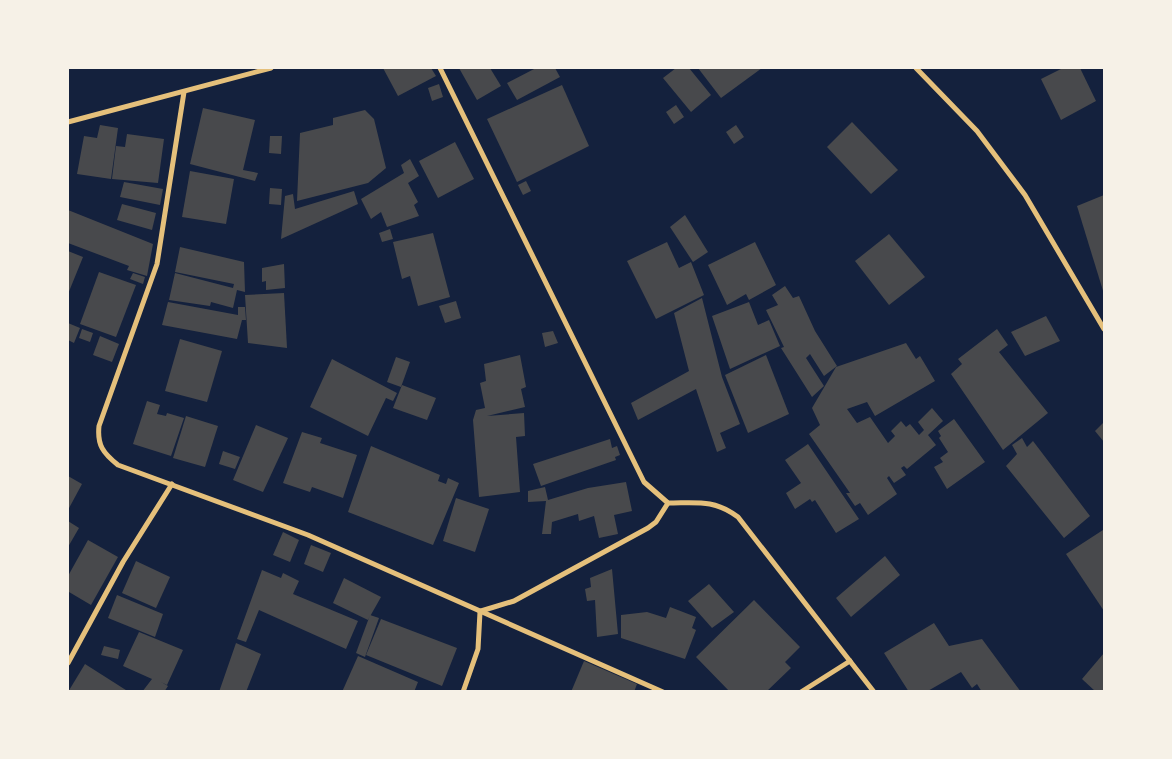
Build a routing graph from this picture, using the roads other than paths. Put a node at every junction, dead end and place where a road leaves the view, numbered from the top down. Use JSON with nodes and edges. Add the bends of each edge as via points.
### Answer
{"nodes":[{"id":1,"x":271,"y":68,"type":"edge"},
{"id":2,"x":440,"y":68,"type":"edge"},
{"id":3,"x":916,"y":68,"type":"edge"},
{"id":4,"x":184,"y":92,"type":"junction"},
{"id":5,"x":68,"y":122,"type":"edge"},
{"id":6,"x":1104,"y":329,"type":"edge"},
{"id":7,"x":172,"y":484,"type":"junction"},
{"id":8,"x":668,"y":503,"type":"junction"},
{"id":9,"x":480,"y":612,"type":"junction"},
{"id":10,"x":850,"y":661,"type":"junction"},
{"id":11,"x":68,"y":663,"type":"edge"},
{"id":12,"x":463,"y":692,"type":"edge"},
{"id":13,"x":663,"y":692,"type":"edge"},
{"id":14,"x":801,"y":692,"type":"edge"},
{"id":15,"x":874,"y":692,"type":"edge"}],
"edges":[{"from":1,"to":4,"type":"street"},
{"from":2,"to":8,"type":"street","via":[[644,482]]},
{"from":3,"to":6,"type":"street","via":[[977,131],[1025,195]]},
{"from":4,"to":5,"type":"street"},
{"from":4,"to":7,"type":"street","via":[[157,264],[99,426],[98,440],[104,454],[118,465]]},
{"from":7,"to":9,"type":"street","via":[[308,535]]},
{"from":7,"to":11,"type":"street","via":[[123,562]]},
{"from":8,"to":9,"type":"street","via":[[648,528],[514,602]]},
{"from":8,"to":10,"type":"street","via":[[724,506],[738,517]]},
{"from":9,"to":12,"type":"street","via":[[478,649]]},
{"from":9,"to":13,"type":"street"},
{"from":10,"to":14,"type":"street"},
{"from":10,"to":15,"type":"street"}]}
